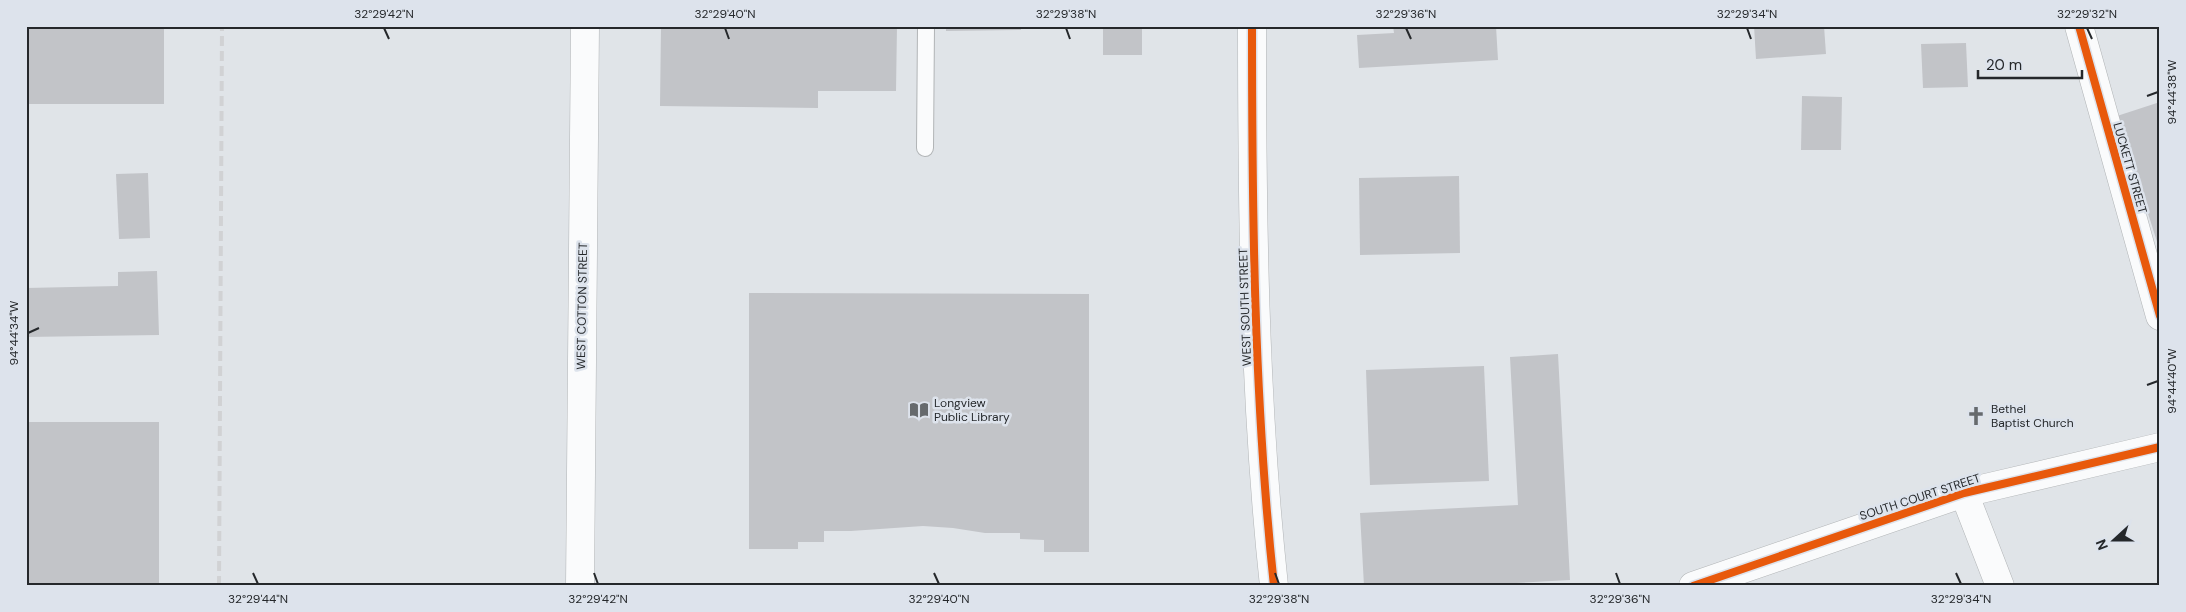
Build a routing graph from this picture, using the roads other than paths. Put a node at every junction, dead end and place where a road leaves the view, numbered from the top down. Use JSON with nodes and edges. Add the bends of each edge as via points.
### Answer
{"nodes":[{"id":1,"x":585,"y":26,"type":"edge"},
{"id":2,"x":926,"y":26,"type":"edge"},
{"id":3,"x":1252,"y":26,"type":"edge"},
{"id":4,"x":2079,"y":26,"type":"edge"},
{"id":5,"x":925,"y":148,"type":"dead end"},
{"id":6,"x":2160,"y":316,"type":"edge"},
{"id":7,"x":2160,"y":447,"type":"edge"},
{"id":8,"x":1964,"y":493,"type":"junction"},
{"id":9,"x":580,"y":586,"type":"edge"},
{"id":10,"x":1274,"y":586,"type":"edge"},
{"id":11,"x":1693,"y":586,"type":"edge"},
{"id":12,"x":2000,"y":586,"type":"edge"}],
"edges":[{"from":1,"to":9,"type":"street","name":"WEST COTTON STREET"},
{"from":2,"to":5,"type":"lane"},
{"from":3,"to":10,"type":"street","name":"WEST SOUTH STREET","via":[[1255,299],[1260,422]]},
{"from":4,"to":6,"type":"street","name":"LUCKETT STREET"},
{"from":7,"to":8,"type":"street","name":"SOUTH COURT STREET"},
{"from":8,"to":11,"type":"street","name":"SOUTH COURT STREET"},
{"from":8,"to":12,"type":"street"}]}
